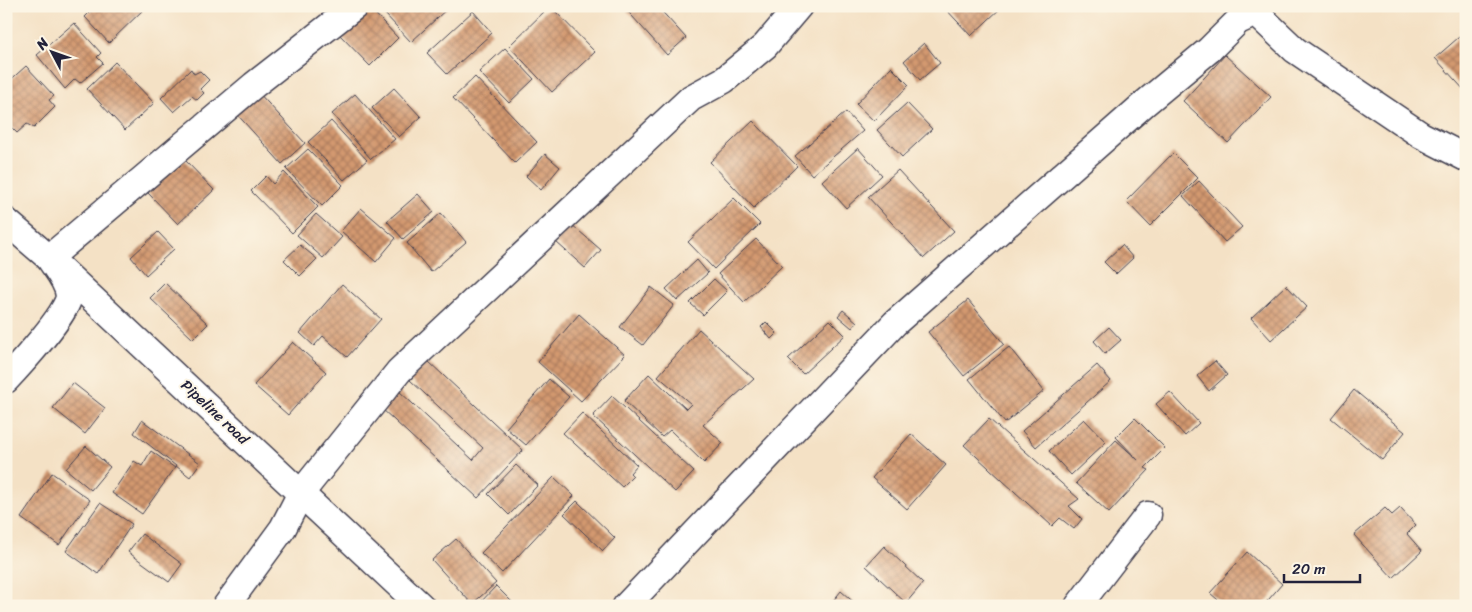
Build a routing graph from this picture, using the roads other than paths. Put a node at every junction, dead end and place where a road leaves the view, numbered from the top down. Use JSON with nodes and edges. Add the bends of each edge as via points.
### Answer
{"nodes":[{"id":1,"x":355,"y":6,"type":"edge"},
{"id":2,"x":799,"y":6,"type":"edge"},
{"id":3,"x":1254,"y":10,"type":"edge"},
{"id":4,"x":1466,"y":158,"type":"edge"},
{"id":5,"x":6,"y":221,"type":"edge"},
{"id":6,"x":49,"y":258,"type":"junction"},
{"id":7,"x":6,"y":380,"type":"edge"},
{"id":8,"x":301,"y":493,"type":"junction"},
{"id":9,"x":1148,"y":515,"type":"dead end"},
{"id":10,"x":226,"y":606,"type":"edge"},
{"id":11,"x":422,"y":606,"type":"edge"},
{"id":12,"x":626,"y":606,"type":"edge"},
{"id":13,"x":1078,"y":606,"type":"edge"}],
"edges":[{"from":1,"to":6,"type":"street","via":[[254,85]]},
{"from":2,"to":8,"type":"street","via":[[765,46],[724,80],[691,98],[399,371]]},
{"from":3,"to":4,"type":"street","via":[[1295,50],[1421,135]]},
{"from":3,"to":12,"type":"street","via":[[1238,20],[1209,50],[895,323]]},
{"from":5,"to":6,"type":"street","name":"Pipeline road"},
{"from":6,"to":7,"type":"street","via":[[67,286],[69,298],[57,320]]},
{"from":6,"to":8,"type":"street","name":"Pipeline road"},
{"from":8,"to":10,"type":"street","via":[[283,528]]},
{"from":8,"to":11,"type":"street","name":"Pipeline road"},
{"from":9,"to":13,"type":"street"}]}
